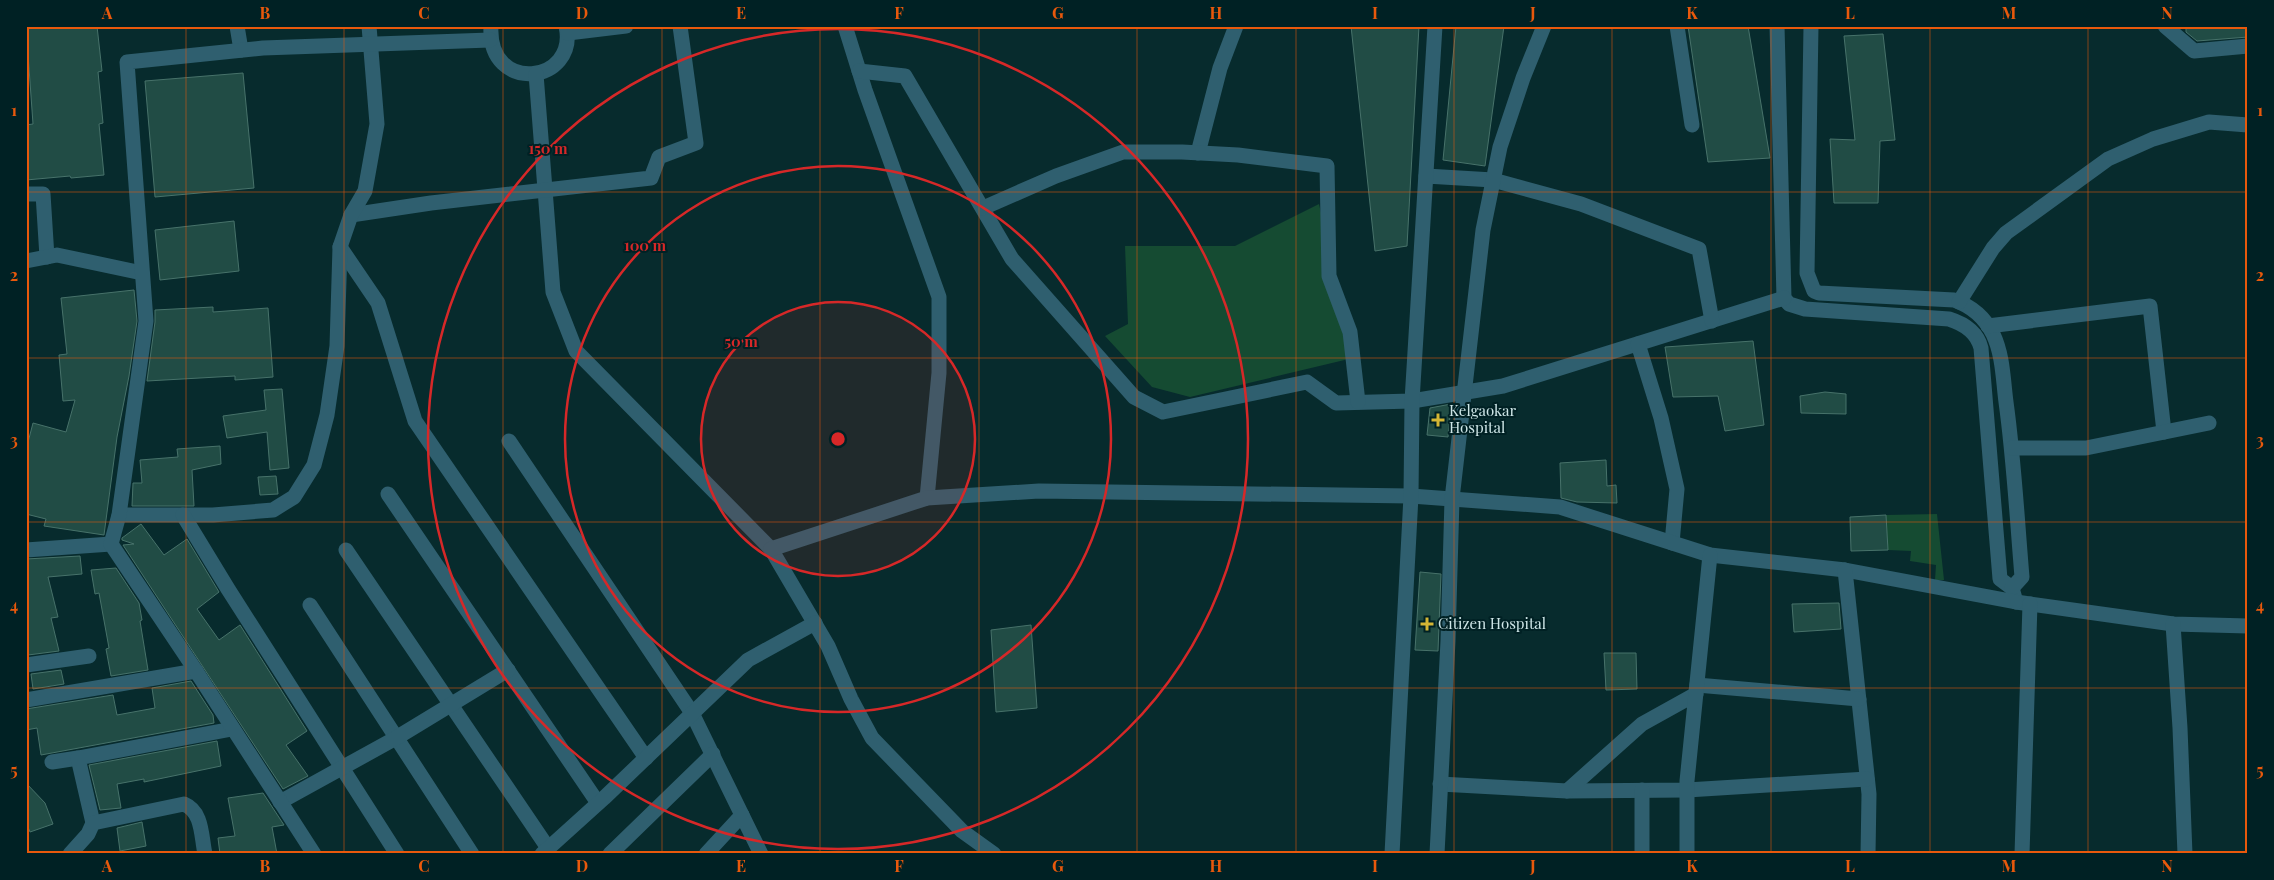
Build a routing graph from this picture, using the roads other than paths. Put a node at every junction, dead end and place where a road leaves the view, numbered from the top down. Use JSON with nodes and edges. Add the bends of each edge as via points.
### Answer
{"nodes":[{"id":1,"x":237,"y":26,"type":"edge"},
{"id":2,"x":369,"y":26,"type":"edge"},
{"id":3,"x":626,"y":26,"type":"edge"},
{"id":4,"x":680,"y":26,"type":"edge"},
{"id":5,"x":845,"y":26,"type":"edge"},
{"id":6,"x":1236,"y":26,"type":"edge"},
{"id":7,"x":1435,"y":26,"type":"edge"},
{"id":8,"x":1544,"y":26,"type":"edge"},
{"id":9,"x":1677,"y":26,"type":"edge"},
{"id":10,"x":1777,"y":26,"type":"edge"},
{"id":11,"x":1811,"y":26,"type":"edge"},
{"id":12,"x":2166,"y":26,"type":"edge"},
{"id":13,"x":567,"y":30,"type":"edge"},
{"id":14,"x":490,"y":33,"type":"edge"},
{"id":15,"x":368,"y":44,"type":"junction"},
{"id":16,"x":2248,"y":46,"type":"edge"},
{"id":17,"x":240,"y":50,"type":"junction"},
{"id":18,"x":859,"y":71,"type":"junction"},
{"id":19,"x":536,"y":74,"type":"junction"},
{"id":20,"x":1692,"y":125,"type":"dead end"},
{"id":21,"x":2248,"y":125,"type":"edge"},
{"id":22,"x":1198,"y":153,"type":"junction"},
{"id":23,"x":1426,"y":176,"type":"junction"},
{"id":24,"x":1493,"y":180,"type":"junction"},
{"id":25,"x":545,"y":190,"type":"junction"},
{"id":26,"x":26,"y":194,"type":"edge"},
{"id":27,"x":983,"y":208,"type":"junction"},
{"id":28,"x":351,"y":215,"type":"junction"},
{"id":29,"x":340,"y":247,"type":"junction"},
{"id":30,"x":52,"y":256,"type":"junction"},
{"id":31,"x":26,"y":261,"type":"edge"},
{"id":32,"x":142,"y":273,"type":"junction"},
{"id":33,"x":1784,"y":298,"type":"junction"},
{"id":34,"x":1959,"y":302,"type":"junction"},
{"id":35,"x":1712,"y":321,"type":"junction"},
{"id":36,"x":1988,"y":326,"type":"junction"},
{"id":37,"x":1638,"y":344,"type":"junction"},
{"id":38,"x":1463,"y":392,"type":"junction"},
{"id":39,"x":1412,"y":400,"type":"junction"},
{"id":40,"x":1358,"y":402,"type":"junction"},
{"id":41,"x":2208,"y":423,"type":"dead end"},
{"id":42,"x":2164,"y":432,"type":"junction"},
{"id":43,"x":509,"y":441,"type":"dead end"},
{"id":44,"x":2012,"y":448,"type":"junction"},
{"id":45,"x":388,"y":494,"type":"dead end"},
{"id":46,"x":1411,"y":496,"type":"junction"},
{"id":47,"x":927,"y":498,"type":"junction"},
{"id":48,"x":1452,"y":499,"type":"junction"},
{"id":49,"x":118,"y":515,"type":"junction"},
{"id":50,"x":183,"y":515,"type":"junction"},
{"id":51,"x":1672,"y":543,"type":"junction"},
{"id":52,"x":111,"y":544,"type":"junction"},
{"id":53,"x":771,"y":549,"type":"junction"},
{"id":54,"x":26,"y":550,"type":"edge"},
{"id":55,"x":346,"y":550,"type":"dead end"},
{"id":56,"x":1710,"y":555,"type":"junction"},
{"id":57,"x":1845,"y":570,"type":"junction"},
{"id":58,"x":2020,"y":598,"type":"junction"},
{"id":59,"x":310,"y":605,"type":"dead end"},
{"id":60,"x":816,"y":623,"type":"junction"},
{"id":61,"x":2173,"y":624,"type":"junction"},
{"id":62,"x":2248,"y":626,"type":"edge"},
{"id":63,"x":89,"y":656,"type":"dead end"},
{"id":64,"x":26,"y":665,"type":"edge"},
{"id":65,"x":508,"y":670,"type":"junction"},
{"id":66,"x":196,"y":672,"type":"junction"},
{"id":67,"x":1696,"y":690,"type":"junction"},
{"id":68,"x":26,"y":696,"type":"edge"},
{"id":69,"x":1859,"y":699,"type":"junction"},
{"id":70,"x":26,"y":700,"type":"edge"},
{"id":71,"x":451,"y":705,"type":"junction"},
{"id":72,"x":692,"y":713,"type":"junction"},
{"id":73,"x":232,"y":729,"type":"junction"},
{"id":74,"x":396,"y":738,"type":"junction"},
{"id":75,"x":712,"y":754,"type":"junction"},
{"id":76,"x":78,"y":758,"type":"junction"},
{"id":77,"x":646,"y":758,"type":"junction"},
{"id":78,"x":52,"y":762,"type":"dead end"},
{"id":79,"x":342,"y":768,"type":"junction"},
{"id":80,"x":1867,"y":778,"type":"junction"},
{"id":81,"x":1440,"y":784,"type":"junction"},
{"id":82,"x":1642,"y":790,"type":"junction"},
{"id":83,"x":1687,"y":790,"type":"junction"},
{"id":84,"x":1567,"y":791,"type":"junction"},
{"id":85,"x":280,"y":802,"type":"junction"},
{"id":86,"x":598,"y":803,"type":"junction"},
{"id":87,"x":742,"y":815,"type":"junction"},
{"id":88,"x":90,"y":829,"type":"junction"},
{"id":89,"x":545,"y":851,"type":"edge"},
{"id":90,"x":71,"y":853,"type":"edge"},
{"id":91,"x":310,"y":853,"type":"edge"},
{"id":92,"x":205,"y":854,"type":"edge"},
{"id":93,"x":397,"y":854,"type":"edge"},
{"id":94,"x":472,"y":854,"type":"edge"},
{"id":95,"x":610,"y":854,"type":"edge"},
{"id":96,"x":706,"y":854,"type":"edge"},
{"id":97,"x":761,"y":854,"type":"edge"},
{"id":98,"x":994,"y":854,"type":"edge"},
{"id":99,"x":1392,"y":854,"type":"edge"},
{"id":100,"x":1437,"y":854,"type":"edge"},
{"id":101,"x":1642,"y":854,"type":"edge"},
{"id":102,"x":1686,"y":854,"type":"edge"},
{"id":103,"x":1868,"y":854,"type":"edge"},
{"id":104,"x":2022,"y":854,"type":"edge"},
{"id":105,"x":2185,"y":854,"type":"edge"}],
"edges":[{"from":1,"to":17,"type":"street"},
{"from":2,"to":15,"type":"street"},
{"from":3,"to":13,"type":"street"},
{"from":4,"to":25,"type":"street","via":[[696,143],[658,157],[651,178]]},
{"from":5,"to":18,"type":"street"},
{"from":6,"to":22,"type":"street","via":[[1220,68]]},
{"from":7,"to":23,"type":"street"},
{"from":8,"to":24,"type":"street","via":[[1500,146]]},
{"from":9,"to":20,"type":"street"},
{"from":10,"to":33,"type":"street"},
{"from":11,"to":34,"type":"street","via":[[1807,273],[1810,286],[1820,293]]},
{"from":12,"to":16,"type":"street","via":[[2194,51]]},
{"from":13,"to":19,"type":"street","via":[[566,47],[560,60]]},
{"from":14,"to":15,"type":"street"},
{"from":14,"to":19,"type":"street","via":[[495,56],[506,67],[520,74]]},
{"from":15,"to":17,"type":"street"},
{"from":15,"to":28,"type":"street","via":[[377,124],[365,191]]},
{"from":17,"to":32,"type":"street","via":[[127,62]]},
{"from":18,"to":27,"type":"street","via":[[905,76]]},
{"from":18,"to":47,"type":"street","via":[[939,297],[939,373]]},
{"from":19,"to":25,"type":"street"},
{"from":21,"to":34,"type":"street","via":[[2209,122],[2153,140],[2108,160],[2006,233]]},
{"from":22,"to":27,"type":"street","via":[[1123,152],[1056,176]]},
{"from":22,"to":40,"type":"street","via":[[1327,166],[1329,276],[1350,332]]},
{"from":23,"to":24,"type":"street"},
{"from":23,"to":39,"type":"street"},
{"from":24,"to":35,"type":"street","via":[[1581,204],[1699,249]]},
{"from":24,"to":38,"type":"street","via":[[1483,230]]},
{"from":25,"to":28,"type":"street"},
{"from":25,"to":53,"type":"street","via":[[553,292],[576,352]]},
{"from":26,"to":30,"type":"street","via":[[43,194]]},
{"from":27,"to":40,"type":"street","via":[[1012,259],[1134,398],[1163,412],[1307,382],[1336,403]]},
{"from":28,"to":29,"type":"street"},
{"from":29,"to":50,"type":"street","via":[[337,346],[327,415],[314,465],[294,497],[273,510]]},
{"from":29,"to":77,"type":"street","via":[[378,303],[415,421]]},
{"from":30,"to":31,"type":"street"},
{"from":30,"to":32,"type":"street"},
{"from":32,"to":49,"type":"street","via":[[146,321]]},
{"from":33,"to":35,"type":"street"},
{"from":33,"to":58,"type":"street","via":[[1789,304],[1805,309],[1949,319],[1959,322],[1979,339],[2000,579]]},
{"from":34,"to":36,"type":"street","via":[[1974,311]]},
{"from":35,"to":37,"type":"street"},
{"from":36,"to":42,"type":"street","via":[[2150,306]]},
{"from":36,"to":44,"type":"street","via":[[2000,354]]},
{"from":37,"to":38,"type":"street","via":[[1503,386]]},
{"from":37,"to":51,"type":"street","via":[[1662,418],[1676,489]]},
{"from":38,"to":39,"type":"street"},
{"from":38,"to":48,"type":"street"},
{"from":39,"to":40,"type":"street"},
{"from":39,"to":46,"type":"street"},
{"from":41,"to":42,"type":"street"},
{"from":42,"to":44,"type":"street","via":[[2086,448]]},
{"from":43,"to":72,"type":"street"},
{"from":44,"to":58,"type":"street","via":[[2022,577]]},
{"from":45,"to":65,"type":"street"},
{"from":46,"to":47,"type":"street","via":[[1039,491]]},
{"from":46,"to":48,"type":"street"},
{"from":46,"to":99,"type":"street"},
{"from":47,"to":53,"type":"street"},
{"from":48,"to":51,"type":"street","via":[[1560,507]]},
{"from":48,"to":81,"type":"street"},
{"from":49,"to":50,"type":"street"},
{"from":49,"to":52,"type":"street"},
{"from":50,"to":79,"type":"street"},
{"from":51,"to":56,"type":"street"},
{"from":52,"to":54,"type":"street"},
{"from":52,"to":66,"type":"street"},
{"from":53,"to":60,"type":"street"},
{"from":55,"to":71,"type":"street"},
{"from":56,"to":57,"type":"street"},
{"from":56,"to":67,"type":"street"},
{"from":57,"to":58,"type":"street"},
{"from":57,"to":69,"type":"street"},
{"from":58,"to":61,"type":"street"},
{"from":58,"to":104,"type":"street"},
{"from":59,"to":74,"type":"street"},
{"from":60,"to":72,"type":"street","via":[[748,660]]},
{"from":60,"to":98,"type":"street","via":[[872,738],[962,831]]},
{"from":61,"to":62,"type":"street"},
{"from":61,"to":105,"type":"street"},
{"from":63,"to":64,"type":"street"},
{"from":65,"to":71,"type":"street"},
{"from":65,"to":86,"type":"street"},
{"from":66,"to":70,"type":"street"},
{"from":66,"to":73,"type":"street"},
{"from":67,"to":69,"type":"street"},
{"from":67,"to":83,"type":"street"},
{"from":67,"to":84,"type":"street","via":[[1642,724]]},
{"from":68,"to":70,"type":"street"},
{"from":69,"to":80,"type":"street"},
{"from":71,"to":74,"type":"street"},
{"from":71,"to":89,"type":"street"},
{"from":72,"to":75,"type":"street"},
{"from":72,"to":77,"type":"street"},
{"from":73,"to":76,"type":"street"},
{"from":73,"to":85,"type":"street"},
{"from":74,"to":79,"type":"street"},
{"from":74,"to":94,"type":"street"},
{"from":75,"to":87,"type":"street"},
{"from":75,"to":95,"type":"street"},
{"from":76,"to":78,"type":"street"},
{"from":76,"to":88,"type":"street"},
{"from":77,"to":86,"type":"street"},
{"from":79,"to":85,"type":"street"},
{"from":79,"to":93,"type":"street"},
{"from":80,"to":83,"type":"street"},
{"from":80,"to":103,"type":"street"},
{"from":81,"to":84,"type":"street"},
{"from":81,"to":100,"type":"street"},
{"from":82,"to":83,"type":"street"},
{"from":82,"to":84,"type":"street"},
{"from":82,"to":101,"type":"street"},
{"from":83,"to":102,"type":"street"},
{"from":85,"to":91,"type":"street"},
{"from":86,"to":89,"type":"street"},
{"from":87,"to":96,"type":"street"},
{"from":87,"to":97,"type":"street"},
{"from":88,"to":90,"type":"street"},
{"from":88,"to":92,"type":"street","via":[[184,804],[198,814]]}]}
